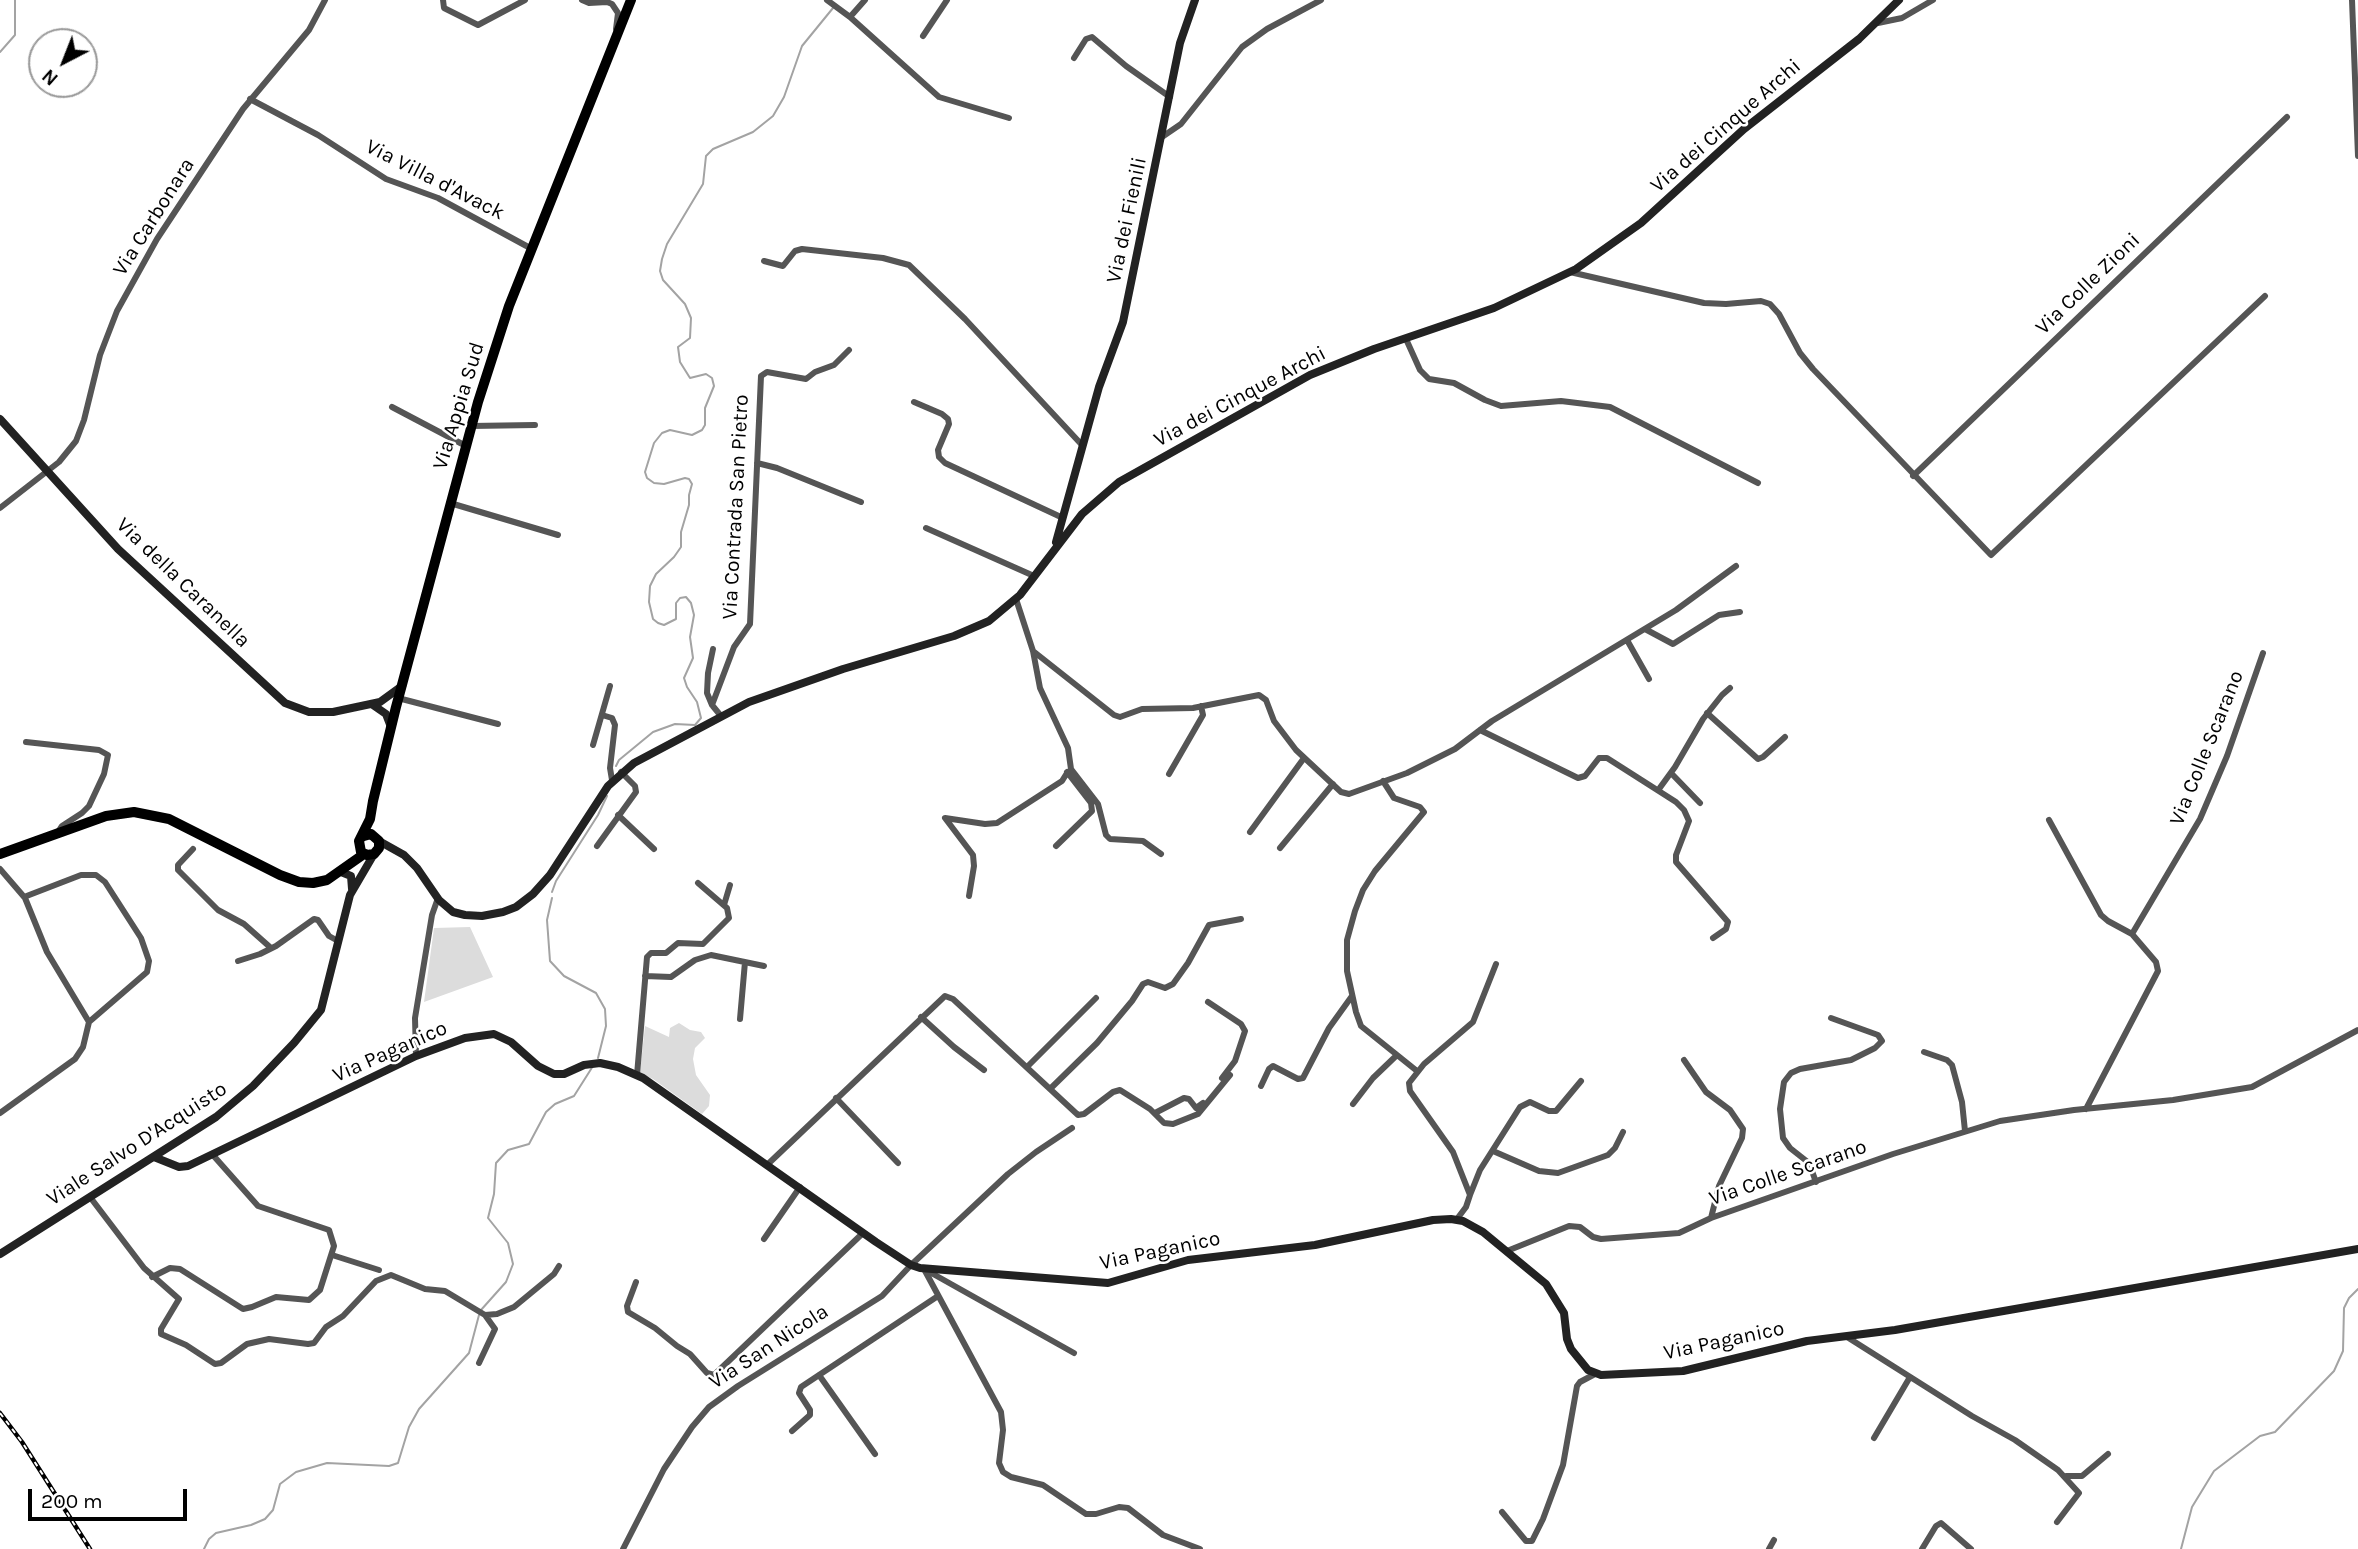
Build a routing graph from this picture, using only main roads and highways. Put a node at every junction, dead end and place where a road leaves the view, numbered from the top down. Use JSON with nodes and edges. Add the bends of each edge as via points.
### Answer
{"nodes":[{"id":1,"x":631,"y":0,"type":"edge"},
{"id":2,"x":1195,"y":0,"type":"edge"},
{"id":3,"x":1899,"y":0,"type":"edge"},
{"id":4,"x":0,"y":419,"type":"edge"},
{"id":5,"x":1055,"y":549,"type":"junction"},
{"id":6,"x":402,"y":686,"type":"junction"},
{"id":7,"x":397,"y":703,"type":"junction"},
{"id":8,"x":373,"y":705,"type":"junction"},
{"id":9,"x":391,"y":727,"type":"junction"},
{"id":10,"x":370,"y":845,"type":"junction"},
{"id":11,"x":0,"y":854,"type":"edge"},
{"id":12,"x":344,"y":868,"type":"junction"},
{"id":13,"x":352,"y":890,"type":"junction"},
{"id":14,"x":153,"y":1157,"type":"junction"},
{"id":15,"x":2358,"y":1249,"type":"edge"},
{"id":16,"x":0,"y":1254,"type":"edge"}],
"edges":[{"from":1,"to":6,"type":"main road","name":"Via Appia Sud","via":[[508,310],[471,426]]},
{"from":2,"to":5,"type":"main road","name":"Via dei Fienili","via":[[1182,36],[1123,322],[1102,377]]},
{"from":3,"to":5,"type":"main road","name":"Via dei Cinque Archi","via":[[1878,23],[1750,123],[1606,249],[1570,272],[1494,308],[1310,375],[1119,482],[1082,514]]},
{"from":4,"to":8,"type":"main road","name":"Via della Caranella","via":[[126,557],[283,701],[317,713]]},
{"from":5,"to":10,"type":"main road","name":"Via dei Cinque Archi","via":[[1016,599],[993,619],[758,698],[621,772],[537,891],[519,905],[497,914],[453,912],[400,851]]},
{"from":6,"to":7,"type":"main road","name":"Via Appia Sud"},
{"from":6,"to":8,"type":"main road","name":"Via della Caranella"},
{"from":7,"to":8,"type":"main road","name":"Via della Caranella"},
{"from":7,"to":9,"type":"main road","name":"Via Appia Sud"},
{"from":8,"to":9,"type":"main road","via":[[386,714]]},
{"from":9,"to":10,"type":"main road","name":"Via Appia Sud","via":[[373,801]]},
{"from":10,"to":12,"type":"main road"},
{"from":10,"to":13,"type":"main road","name":"Viale Salvo D'Acquisto","via":[[364,872]]},
{"from":11,"to":12,"type":"main road","via":[[128,812],[177,822],[287,878],[317,883]]},
{"from":12,"to":13,"type":"main road","via":[[351,876]]},
{"from":13,"to":14,"type":"main road","name":"Viale Salvo D'Acquisto","via":[[324,1002],[313,1022],[227,1109]]},
{"from":14,"to":15,"type":"main road","name":"Via Paganico","via":[[181,1167],[416,1056],[488,1034],[506,1039],[552,1074],[605,1063],[637,1074],[863,1233],[924,1269],[1108,1283],[1188,1260],[1309,1247],[1457,1219],[1478,1228],[1554,1294],[1565,1316],[1569,1346],[1595,1374],[1679,1372],[1801,1342]]},
{"from":14,"to":16,"type":"main road","name":"Viale Salvo D'Acquisto"}]}
